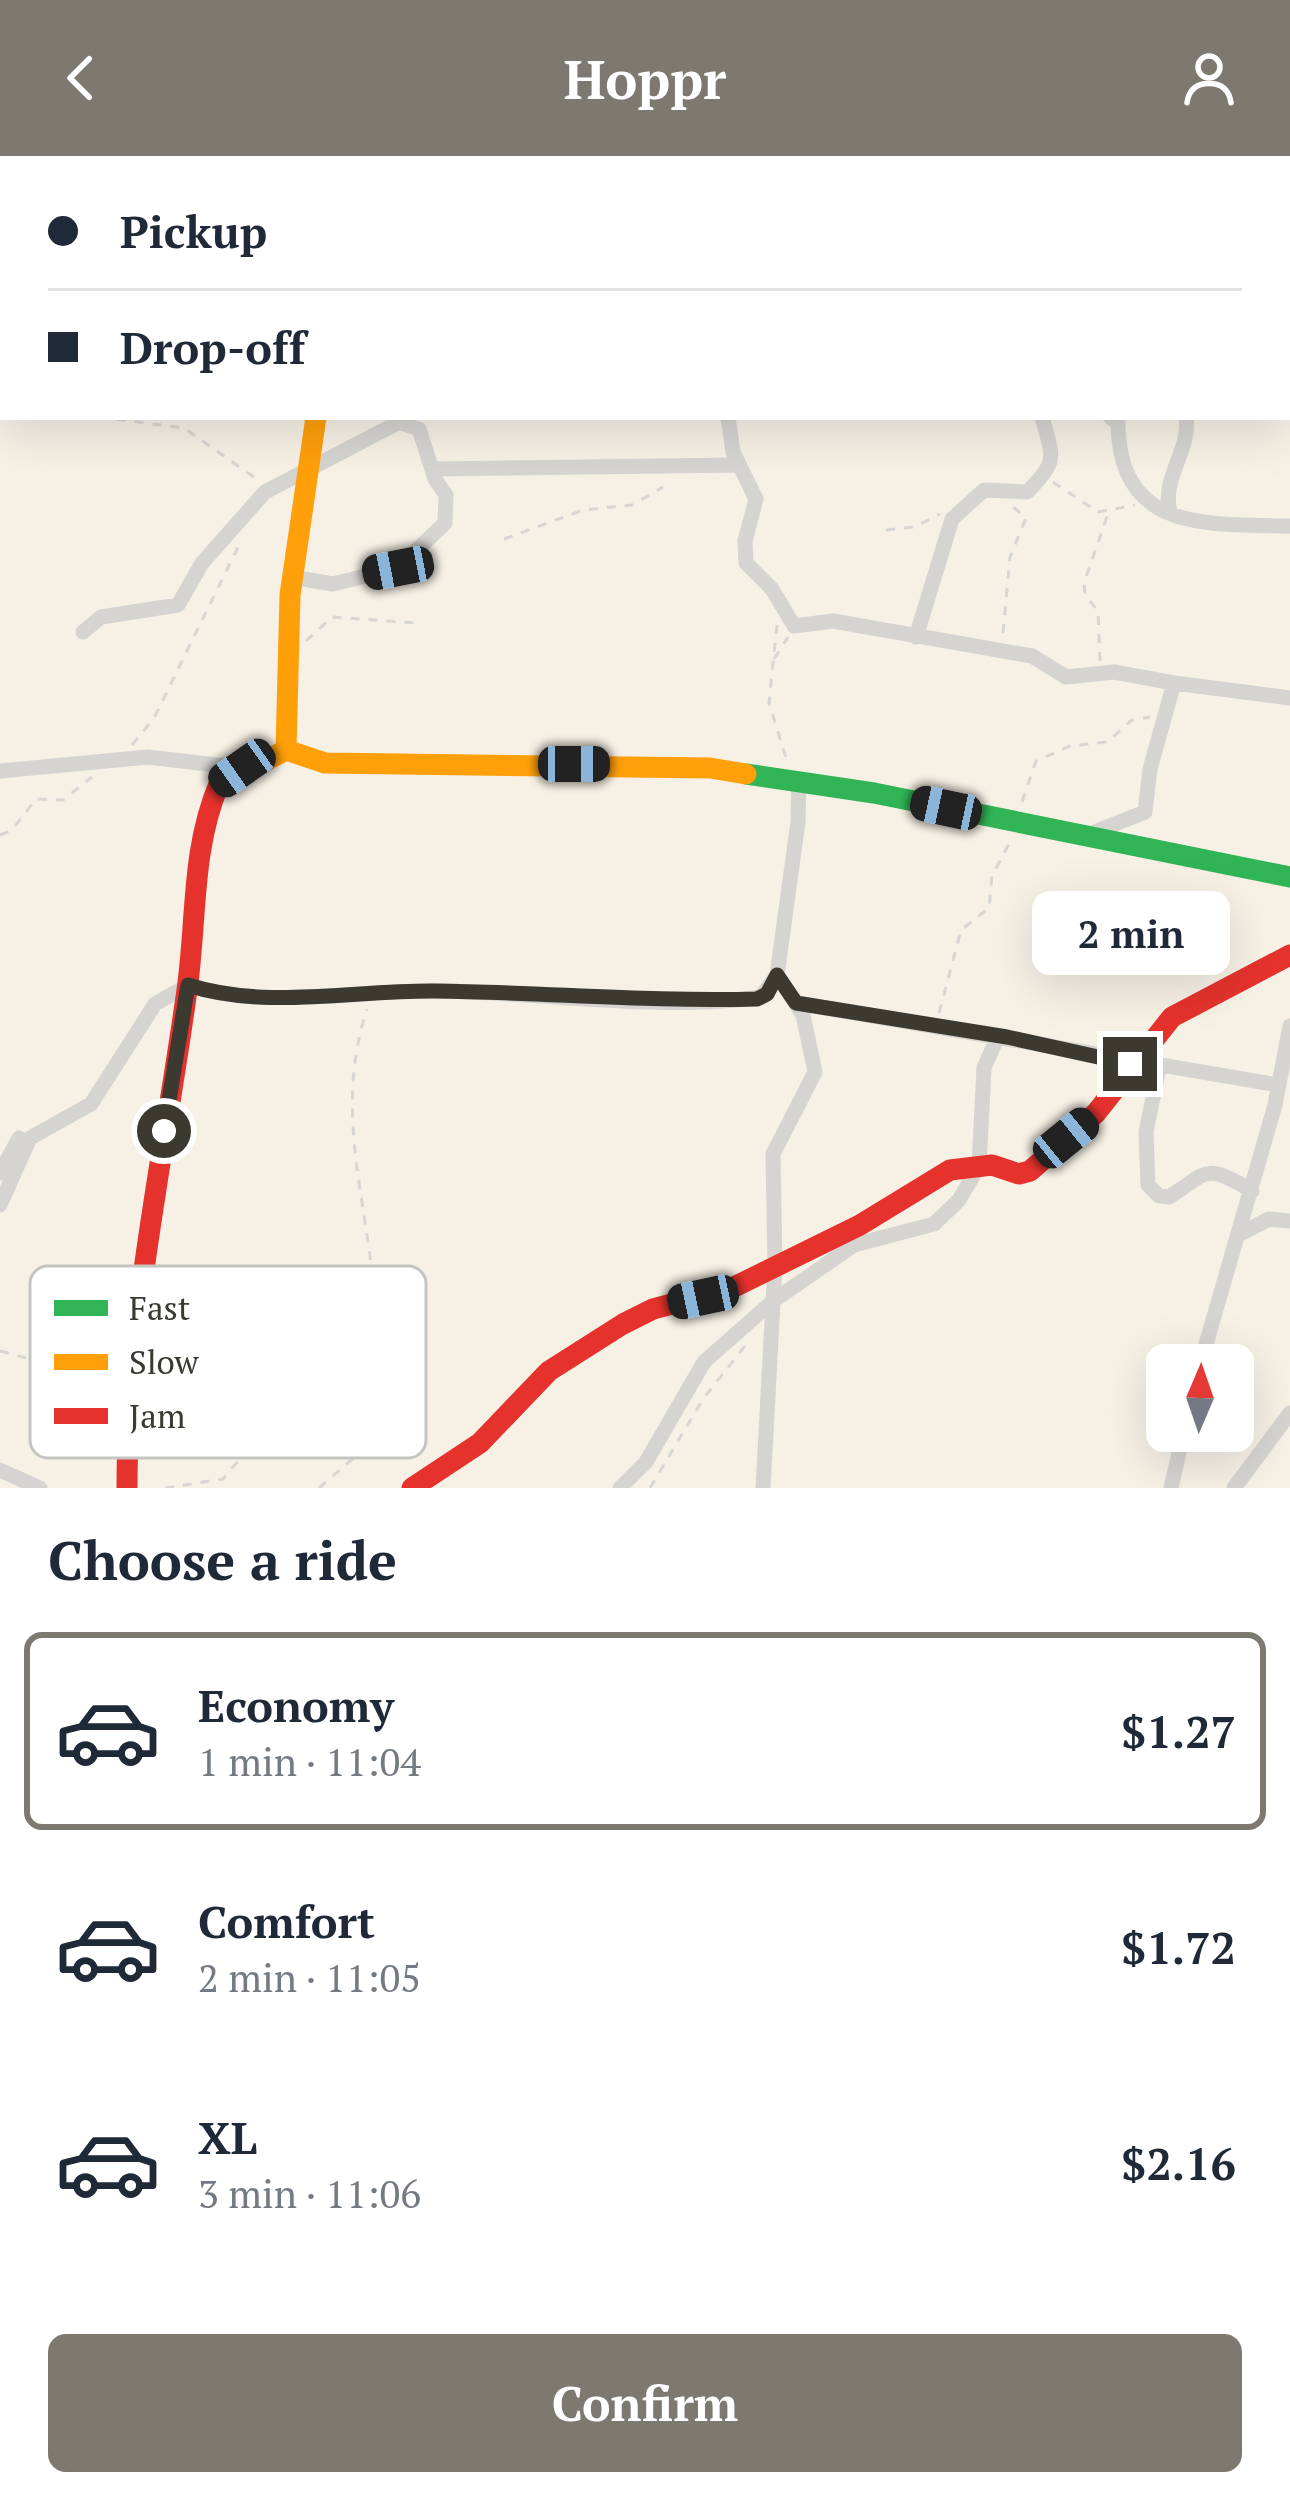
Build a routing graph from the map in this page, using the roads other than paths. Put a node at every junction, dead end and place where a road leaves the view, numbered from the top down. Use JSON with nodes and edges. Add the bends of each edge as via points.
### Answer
{"nodes":[{"id":1,"x":316,"y":420,"type":"edge"},
{"id":2,"x":405,"y":420,"type":"edge"},
{"id":3,"x":433,"y":420,"type":"edge"},
{"id":4,"x":729,"y":420,"type":"edge"},
{"id":5,"x":1043,"y":420,"type":"edge"},
{"id":6,"x":1114,"y":420,"type":"edge"},
{"id":7,"x":1186,"y":420,"type":"edge"},
{"id":8,"x":428,"y":452,"type":"junction"},
{"id":9,"x":737,"y":465,"type":"junction"},
{"id":10,"x":312,"y":469,"type":"junction"},
{"id":11,"x":433,"y":470,"type":"junction"},
{"id":12,"x":1169,"y":512,"type":"junction"},
{"id":13,"x":1290,"y":526,"type":"edge"},
{"id":14,"x":292,"y":577,"type":"junction"},
{"id":15,"x":83,"y":632,"type":"dead end"},
{"id":16,"x":916,"y":637,"type":"junction"},
{"id":17,"x":1174,"y":683,"type":"junction"},
{"id":18,"x":1290,"y":698,"type":"edge"},
{"id":19,"x":286,"y":750,"type":"junction"},
{"id":20,"x":242,"y":768,"type":"junction"},
{"id":21,"x":0,"y":771,"type":"edge"},
{"id":22,"x":794,"y":779,"type":"junction"},
{"id":23,"x":1082,"y":838,"type":"junction"},
{"id":24,"x":1290,"y":877,"type":"edge"},
{"id":25,"x":1290,"y":956,"type":"edge"},
{"id":26,"x":777,"y":975,"type":"junction"},
{"id":27,"x":188,"y":985,"type":"junction"},
{"id":28,"x":796,"y":1003,"type":"junction"},
{"id":29,"x":1290,"y":1026,"type":"edge"},
{"id":30,"x":998,"y":1036,"type":"junction"},
{"id":31,"x":1130,"y":1064,"type":"junction"},
{"id":32,"x":1159,"y":1068,"type":"junction"},
{"id":33,"x":1279,"y":1085,"type":"junction"},
{"id":34,"x":70,"y":1117,"type":"junction"},
{"id":35,"x":979,"y":1166,"type":"junction"},
{"id":36,"x":0,"y":1172,"type":"edge"},
{"id":37,"x":1252,"y":1191,"type":"junction"},
{"id":38,"x":0,"y":1205,"type":"edge"},
{"id":39,"x":1290,"y":1221,"type":"edge"},
{"id":40,"x":1240,"y":1234,"type":"junction"},
{"id":41,"x":141,"y":1266,"type":"edge"},
{"id":42,"x":776,"y":1266,"type":"junction"},
{"id":43,"x":773,"y":1301,"type":"junction"},
{"id":44,"x":1206,"y":1344,"type":"edge"},
{"id":45,"x":1290,"y":1414,"type":"edge"},
{"id":46,"x":1179,"y":1452,"type":"edge"},
{"id":47,"x":127,"y":1458,"type":"edge"},
{"id":48,"x":0,"y":1470,"type":"edge"},
{"id":49,"x":1171,"y":1486,"type":"edge"},
{"id":50,"x":40,"y":1488,"type":"edge"},
{"id":51,"x":127,"y":1488,"type":"edge"},
{"id":52,"x":412,"y":1488,"type":"edge"},
{"id":53,"x":620,"y":1488,"type":"edge"},
{"id":54,"x":763,"y":1488,"type":"edge"},
{"id":55,"x":1234,"y":1488,"type":"edge"}],
"edges":[{"from":1,"to":10,"type":"street"},
{"from":2,"to":8,"type":"street","via":[[419,429]]},
{"from":2,"to":10,"type":"street"},
{"from":3,"to":8,"type":"street"},
{"from":4,"to":9,"type":"street"},
{"from":5,"to":16,"type":"street","via":[[1053,451],[1027,493],[983,491],[952,519]]},
{"from":6,"to":12,"type":"street","via":[[1123,474]]},
{"from":7,"to":12,"type":"street","via":[[1166,493]]},
{"from":8,"to":11,"type":"street"},
{"from":9,"to":11,"type":"street"},
{"from":9,"to":16,"type":"street","via":[[756,499],[746,562],[799,628],[833,621]]},
{"from":10,"to":14,"type":"street"},
{"from":10,"to":15,"type":"street","via":[[251,503],[178,605],[101,617]]},
{"from":11,"to":14,"type":"street","via":[[449,516],[406,563],[333,584]]},
{"from":12,"to":13,"type":"street","via":[[1187,521]]},
{"from":14,"to":19,"type":"street"},
{"from":16,"to":17,"type":"street","via":[[1032,656],[1066,677],[1114,672]]},
{"from":17,"to":18,"type":"street"},
{"from":17,"to":23,"type":"street","via":[[1142,817]]},
{"from":19,"to":20,"type":"street"},
{"from":19,"to":22,"type":"street","via":[[325,763],[651,765]]},
{"from":20,"to":21,"type":"street","via":[[148,757]]},
{"from":20,"to":27,"type":"street","via":[[219,784],[204,827]]},
{"from":22,"to":23,"type":"street"},
{"from":22,"to":26,"type":"street","via":[[799,822]]},
{"from":23,"to":24,"type":"street"},
{"from":25,"to":31,"type":"street","via":[[1172,1017]]},
{"from":26,"to":27,"type":"street","via":[[757,999],[376,991],[254,998]]},
{"from":26,"to":28,"type":"street"},
{"from":27,"to":34,"type":"street","via":[[155,1004],[92,1103]]},
{"from":27,"to":41,"type":"street"},
{"from":28,"to":30,"type":"street"},
{"from":28,"to":42,"type":"street","via":[[814,1080],[773,1154]]},
{"from":29,"to":33,"type":"street"},
{"from":30,"to":31,"type":"street"},
{"from":30,"to":35,"type":"street","via":[[984,1068]]},
{"from":31,"to":32,"type":"street"},
{"from":31,"to":35,"type":"street","via":[[1096,1113],[1030,1171]]},
{"from":32,"to":33,"type":"street"},
{"from":32,"to":37,"type":"street","via":[[1146,1132],[1148,1185],[1172,1196],[1205,1173]]},
{"from":33,"to":37,"type":"street"},
{"from":34,"to":36,"type":"street","via":[[28,1128]]},
{"from":34,"to":38,"type":"street","via":[[30,1138]]},
{"from":35,"to":42,"type":"street","via":[[938,1174]]},
{"from":35,"to":43,"type":"street","via":[[940,1220],[854,1245]]},
{"from":37,"to":40,"type":"street"},
{"from":39,"to":40,"type":"street","via":[[1269,1219]]},
{"from":40,"to":44,"type":"street"},
{"from":42,"to":43,"type":"street"},
{"from":42,"to":52,"type":"street","via":[[623,1324],[549,1371],[480,1443]]},
{"from":43,"to":53,"type":"street","via":[[704,1362],[646,1462]]},
{"from":43,"to":54,"type":"street"},
{"from":45,"to":55,"type":"street"},
{"from":46,"to":49,"type":"street"},
{"from":47,"to":51,"type":"street"},
{"from":48,"to":50,"type":"street"}]}
